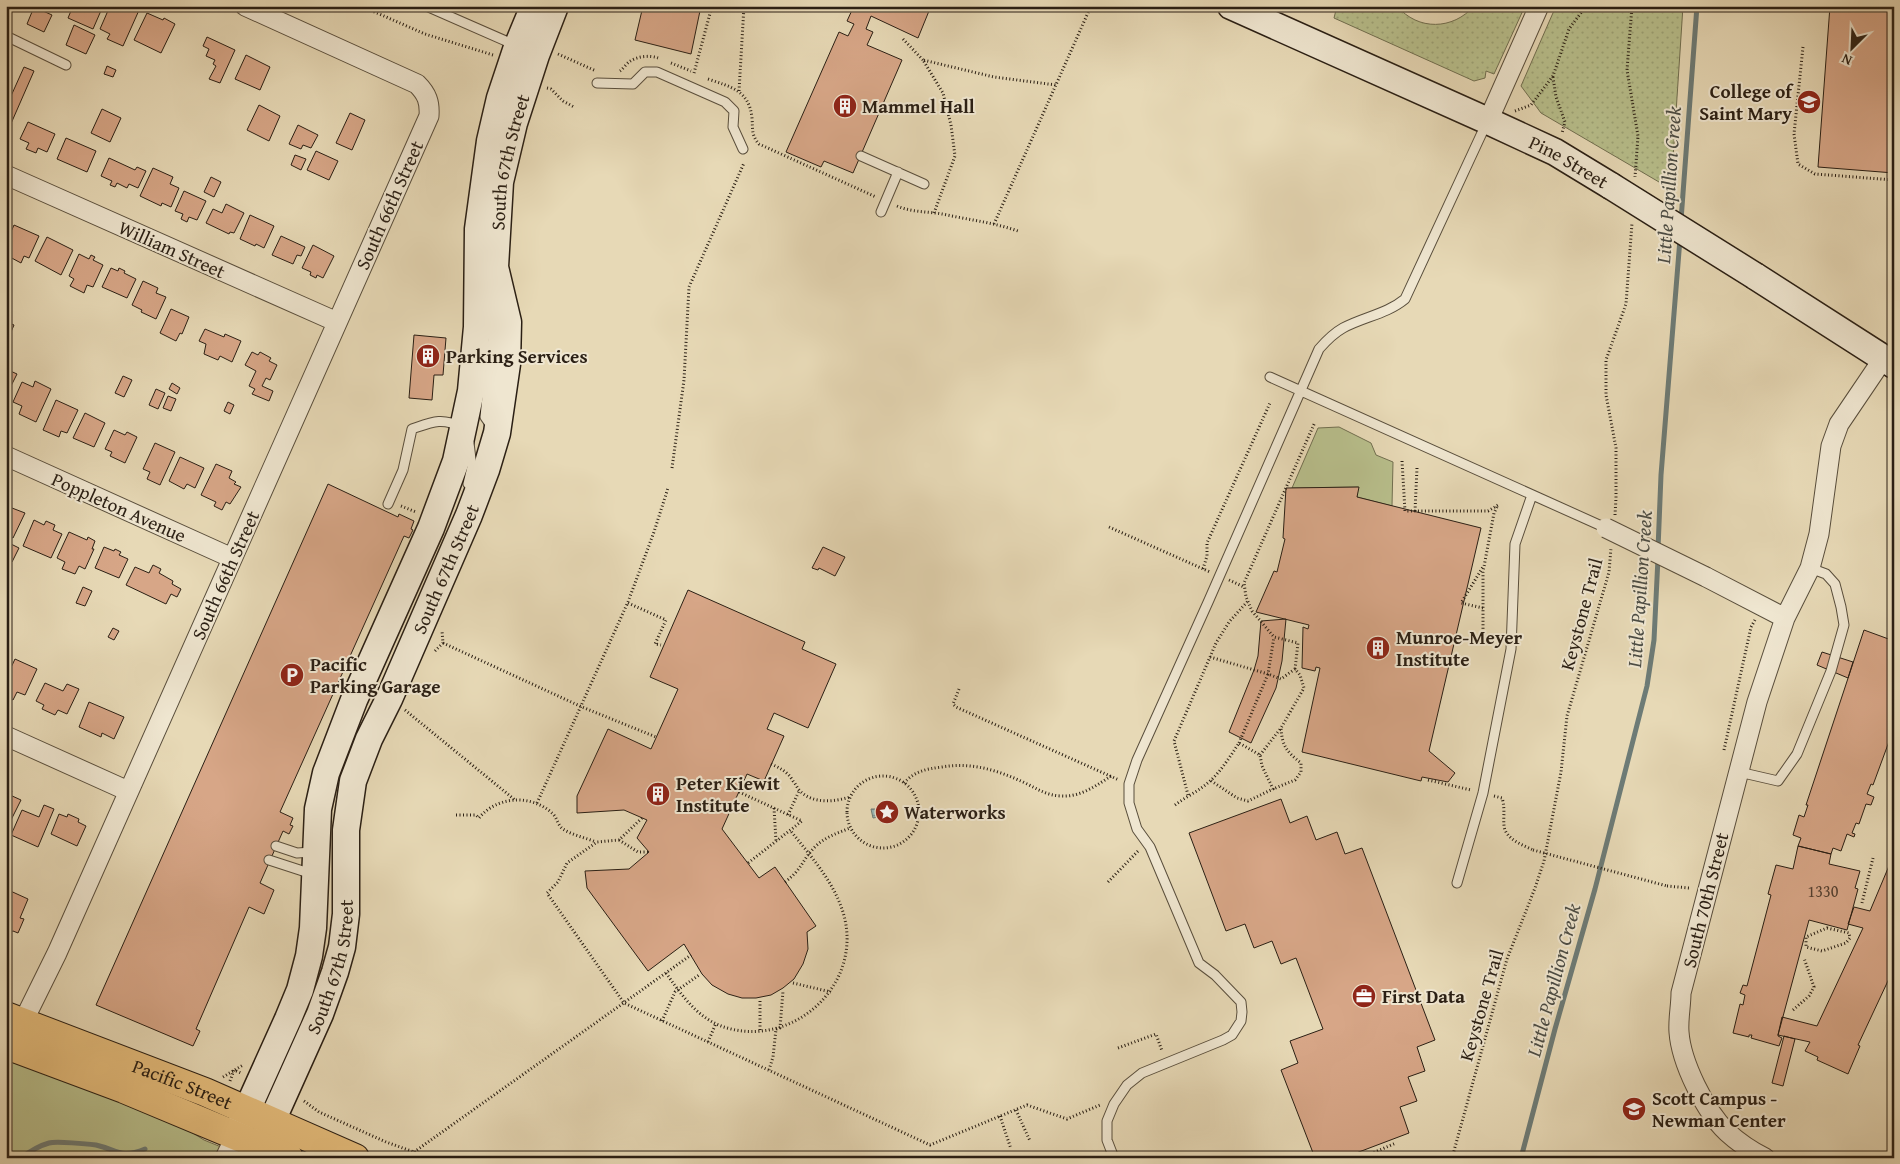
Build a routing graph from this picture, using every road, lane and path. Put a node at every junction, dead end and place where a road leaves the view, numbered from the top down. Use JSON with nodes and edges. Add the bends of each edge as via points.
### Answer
{"nodes":[{"id":1,"x":245,"y":6,"type":"edge"},
{"id":2,"x":362,"y":6,"type":"edge"},
{"id":3,"x":426,"y":6,"type":"edge"},
{"id":4,"x":534,"y":6,"type":"edge"},
{"id":5,"x":555,"y":6,"type":"edge"},
{"id":6,"x":712,"y":6,"type":"edge"},
{"id":7,"x":744,"y":6,"type":"edge"},
{"id":8,"x":1091,"y":6,"type":"edge"},
{"id":9,"x":1231,"y":6,"type":"edge"},
{"id":10,"x":1539,"y":6,"type":"edge"},
{"id":11,"x":1586,"y":6,"type":"edge"},
{"id":12,"x":1593,"y":6,"type":"edge"},
{"id":13,"x":1632,"y":6,"type":"edge"},
{"id":14,"x":1631,"y":11,"type":"junction"},
{"id":15,"x":6,"y":36,"type":"edge"},
{"id":16,"x":904,"y":39,"type":"dead end"},
{"id":17,"x":1804,"y":47,"type":"dead end"},
{"id":18,"x":554,"y":50,"type":"dead end"},
{"id":19,"x":508,"y":52,"type":"junction"},
{"id":20,"x":660,"y":59,"type":"dead end"},
{"id":21,"x":923,"y":60,"type":"junction"},
{"id":22,"x":666,"y":61,"type":"dead end"},
{"id":23,"x":66,"y":65,"type":"dead end"},
{"id":24,"x":598,"y":71,"type":"dead end"},
{"id":25,"x":694,"y":73,"type":"junction"},
{"id":26,"x":617,"y":74,"type":"dead end"},
{"id":27,"x":1553,"y":76,"type":"junction"},
{"id":28,"x":597,"y":82,"type":"dead end"},
{"id":29,"x":1056,"y":85,"type":"junction"},
{"id":30,"x":545,"y":87,"type":"dead end"},
{"id":31,"x":739,"y":91,"type":"junction"},
{"id":32,"x":574,"y":107,"type":"dead end"},
{"id":33,"x":1488,"y":121,"type":"junction"},
{"id":34,"x":743,"y":149,"type":"dead end"},
{"id":35,"x":1555,"y":152,"type":"junction"},
{"id":36,"x":861,"y":156,"type":"dead end"},
{"id":37,"x":744,"y":163,"type":"dead end"},
{"id":38,"x":898,"y":172,"type":"junction"},
{"id":39,"x":6,"y":175,"type":"edge"},
{"id":40,"x":1894,"y":180,"type":"edge"},
{"id":41,"x":924,"y":184,"type":"dead end"},
{"id":42,"x":1623,"y":184,"type":"junction"},
{"id":43,"x":886,"y":201,"type":"junction"},
{"id":44,"x":881,"y":212,"type":"dead end"},
{"id":45,"x":934,"y":213,"type":"junction"},
{"id":46,"x":1632,"y":218,"type":"dead end"},
{"id":47,"x":994,"y":224,"type":"junction"},
{"id":48,"x":1018,"y":231,"type":"dead end"},
{"id":49,"x":478,"y":284,"type":"junction"},
{"id":50,"x":337,"y":322,"type":"junction"},
{"id":51,"x":1890,"y":364,"type":"edge"},
{"id":52,"x":1270,"y":377,"type":"dead end"},
{"id":53,"x":1300,"y":391,"type":"junction"},
{"id":54,"x":1270,"y":403,"type":"dead end"},
{"id":55,"x":1315,"y":422,"type":"dead end"},
{"id":56,"x":464,"y":428,"type":"junction"},
{"id":57,"x":497,"y":433,"type":"junction"},
{"id":58,"x":6,"y":456,"type":"edge"},
{"id":59,"x":1402,"y":461,"type":"dead end"},
{"id":60,"x":672,"y":468,"type":"dead end"},
{"id":61,"x":1417,"y":468,"type":"dead end"},
{"id":62,"x":668,"y":488,"type":"dead end"},
{"id":63,"x":467,"y":489,"type":"dead end"},
{"id":64,"x":1532,"y":495,"type":"junction"},
{"id":65,"x":388,"y":504,"type":"dead end"},
{"id":66,"x":1414,"y":511,"type":"junction"},
{"id":67,"x":1109,"y":528,"type":"dead end"},
{"id":68,"x":1611,"y":529,"type":"junction"},
{"id":69,"x":232,"y":558,"type":"junction"},
{"id":70,"x":438,"y":561,"type":"dead end"},
{"id":71,"x":1485,"y":563,"type":"junction"},
{"id":72,"x":1810,"y":568,"type":"junction"},
{"id":73,"x":1203,"y":569,"type":"junction"},
{"id":74,"x":1220,"y":576,"type":"junction"},
{"id":75,"x":1244,"y":587,"type":"junction"},
{"id":76,"x":1248,"y":601,"type":"junction"},
{"id":77,"x":628,"y":603,"type":"junction"},
{"id":78,"x":1764,"y":606,"type":"junction"},
{"id":79,"x":1483,"y":608,"type":"junction"},
{"id":80,"x":1785,"y":618,"type":"junction"},
{"id":81,"x":1483,"y":630,"type":"dead end"},
{"id":82,"x":1274,"y":637,"type":"junction"},
{"id":83,"x":443,"y":643,"type":"dead end"},
{"id":84,"x":412,"y":644,"type":"junction"},
{"id":85,"x":661,"y":645,"type":"dead end"},
{"id":86,"x":1210,"y":656,"type":"junction"},
{"id":87,"x":1295,"y":669,"type":"junction"},
{"id":88,"x":1268,"y":674,"type":"junction"},
{"id":89,"x":959,"y":689,"type":"dead end"},
{"id":90,"x":582,"y":707,"type":"junction"},
{"id":91,"x":405,"y":710,"type":"dead end"},
{"id":92,"x":1281,"y":728,"type":"junction"},
{"id":93,"x":6,"y":736,"type":"edge"},
{"id":94,"x":340,"y":736,"type":"junction"},
{"id":95,"x":656,"y":738,"type":"dead end"},
{"id":96,"x":1239,"y":743,"type":"junction"},
{"id":97,"x":1724,"y":752,"type":"dead end"},
{"id":98,"x":1260,"y":755,"type":"junction"},
{"id":99,"x":771,"y":764,"type":"dead end"},
{"id":100,"x":1739,"y":772,"type":"junction"},
{"id":101,"x":1210,"y":780,"type":"junction"},
{"id":102,"x":904,"y":783,"type":"junction"},
{"id":103,"x":1274,"y":789,"type":"junction"},
{"id":104,"x":128,"y":791,"type":"junction"},
{"id":105,"x":799,"y":791,"type":"junction"},
{"id":106,"x":739,"y":792,"type":"dead end"},
{"id":107,"x":1188,"y":795,"type":"junction"},
{"id":108,"x":850,"y":797,"type":"junction"},
{"id":109,"x":515,"y":800,"type":"junction"},
{"id":110,"x":537,"y":803,"type":"junction"},
{"id":111,"x":1174,"y":805,"type":"dead end"},
{"id":112,"x":774,"y":808,"type":"junction"},
{"id":113,"x":456,"y":815,"type":"dead end"},
{"id":114,"x":788,"y":815,"type":"junction"},
{"id":115,"x":642,"y":818,"type":"dead end"},
{"id":116,"x":850,"y":828,"type":"junction"},
{"id":117,"x":790,"y":830,"type":"junction"},
{"id":118,"x":619,"y":840,"type":"junction"},
{"id":119,"x":776,"y":841,"type":"junction"},
{"id":120,"x":597,"y":842,"type":"junction"},
{"id":121,"x":1147,"y":843,"type":"junction"},
{"id":122,"x":276,"y":846,"type":"dead end"},
{"id":123,"x":1533,"y":850,"type":"dead end"},
{"id":124,"x":650,"y":852,"type":"dead end"},
{"id":125,"x":809,"y":854,"type":"junction"},
{"id":126,"x":1873,"y":858,"type":"dead end"},
{"id":127,"x":270,"y":860,"type":"dead end"},
{"id":128,"x":315,"y":863,"type":"junction"},
{"id":129,"x":346,"y":863,"type":"junction"},
{"id":130,"x":748,"y":863,"type":"dead end"},
{"id":131,"x":785,"y":882,"type":"dead end"},
{"id":132,"x":1108,"y":882,"type":"dead end"},
{"id":133,"x":1457,"y":883,"type":"dead end"},
{"id":134,"x":1693,"y":883,"type":"dead end"},
{"id":135,"x":1862,"y":903,"type":"dead end"},
{"id":136,"x":1846,"y":943,"type":"joint"},
{"id":137,"x":691,"y":955,"type":"dead end"},
{"id":138,"x":1804,"y":958,"type":"dead end"},
{"id":139,"x":666,"y":973,"type":"junction"},
{"id":140,"x":700,"y":975,"type":"dead end"},
{"id":141,"x":793,"y":983,"type":"dead end"},
{"id":142,"x":678,"y":990,"type":"junction"},
{"id":143,"x":783,"y":991,"type":"dead end"},
{"id":144,"x":831,"y":992,"type":"junction"},
{"id":145,"x":760,"y":1001,"type":"dead end"},
{"id":146,"x":624,"y":1003,"type":"junction"},
{"id":147,"x":1793,"y":1010,"type":"dead end"},
{"id":148,"x":14,"y":1019,"type":"edge"},
{"id":149,"x":662,"y":1021,"type":"junction"},
{"id":150,"x":716,"y":1023,"type":"junction"},
{"id":151,"x":778,"y":1028,"type":"junction"},
{"id":152,"x":760,"y":1031,"type":"junction"},
{"id":153,"x":708,"y":1042,"type":"junction"},
{"id":154,"x":8,"y":1046,"type":"edge"},
{"id":155,"x":1118,"y":1048,"type":"dead end"},
{"id":156,"x":248,"y":1059,"type":"dead end"},
{"id":157,"x":1166,"y":1064,"type":"junction"},
{"id":158,"x":769,"y":1070,"type":"junction"},
{"id":159,"x":216,"y":1079,"type":"dead end"},
{"id":160,"x":1119,"y":1096,"type":"junction"},
{"id":161,"x":308,"y":1102,"type":"dead end"},
{"id":162,"x":247,"y":1110,"type":"junction"},
{"id":163,"x":1016,"y":1110,"type":"junction"},
{"id":164,"x":1000,"y":1116,"type":"junction"},
{"id":165,"x":273,"y":1121,"type":"junction"},
{"id":166,"x":1030,"y":1141,"type":"dead end"},
{"id":167,"x":1396,"y":1143,"type":"dead end"},
{"id":168,"x":244,"y":1149,"type":"edge"},
{"id":169,"x":1012,"y":1149,"type":"dead end"},
{"id":170,"x":414,"y":1152,"type":"junction"},
{"id":171,"x":289,"y":1158,"type":"edge"},
{"id":172,"x":355,"y":1158,"type":"edge"},
{"id":173,"x":442,"y":1158,"type":"edge"},
{"id":174,"x":1114,"y":1158,"type":"edge"},
{"id":175,"x":1360,"y":1158,"type":"edge"},
{"id":176,"x":1452,"y":1158,"type":"edge"},
{"id":177,"x":1765,"y":1158,"type":"edge"}],
"edges":[{"from":1,"to":50,"type":"street","name":"South 66th Street","via":[[417,84],[428,100],[429,116]]},
{"from":2,"to":19,"type":"path","via":[[425,34]]},
{"from":3,"to":19,"type":"lane"},
{"from":4,"to":19,"type":"main road","name":"South 67th Street"},
{"from":5,"to":57,"type":"main road","name":"South 67th Street","via":[[514,123],[500,182],[495,267],[508,322],[507,364]]},
{"from":6,"to":25,"type":"path"},
{"from":7,"to":31,"type":"path"},
{"from":8,"to":29,"type":"path"},
{"from":9,"to":33,"type":"main road","name":"Pine Street"},
{"from":10,"to":33,"type":"street"},
{"from":11,"to":27,"type":"path","via":[[1569,29]]},
{"from":12,"to":14,"type":"path"},
{"from":13,"to":14,"type":"path"},
{"from":14,"to":42,"type":"path","via":[[1627,70],[1638,136]]},
{"from":15,"to":23,"type":"lane"},
{"from":16,"to":21,"type":"path"},
{"from":17,"to":40,"type":"path","via":[[1794,134],[1798,164],[1815,174]]},
{"from":18,"to":24,"type":"path"},
{"from":19,"to":49,"type":"main road","name":"South 67th Street","via":[[490,141],[479,220]]},
{"from":20,"to":26,"type":"path","via":[[641,57],[629,62]]},
{"from":21,"to":29,"type":"path","via":[[994,77]]},
{"from":21,"to":45,"type":"path","via":[[943,93],[955,156]]},
{"from":22,"to":25,"type":"path"},
{"from":25,"to":31,"type":"path"},
{"from":27,"to":33,"type":"path","via":[[1531,105]]},
{"from":27,"to":35,"type":"path","via":[[1556,97],[1566,122]]},
{"from":28,"to":34,"type":"lane","via":[[633,84],[645,72],[657,72],[725,102],[734,112],[733,126]]},
{"from":29,"to":47,"type":"path"},
{"from":30,"to":32,"type":"path"},
{"from":31,"to":43,"type":"path","via":[[748,100],[752,134],[758,144]]},
{"from":33,"to":35,"type":"main road","name":"Pine Street"},
{"from":33,"to":53,"type":"lane","via":[[1405,299],[1395,307],[1331,336],[1319,349]]},
{"from":35,"to":42,"type":"main road","name":"Pine Street"},
{"from":36,"to":38,"type":"lane"},
{"from":37,"to":60,"type":"path","via":[[689,288],[684,380]]},
{"from":38,"to":41,"type":"lane"},
{"from":38,"to":43,"type":"lane"},
{"from":39,"to":50,"type":"street","name":"William Street"},
{"from":42,"to":51,"type":"main road","name":"Pine Street","bridge":true},
{"from":43,"to":44,"type":"lane"},
{"from":43,"to":45,"type":"path","via":[[904,210]]},
{"from":45,"to":47,"type":"path"},
{"from":46,"to":68,"type":"path","name":"Keystone Trail","via":[[1626,304],[1606,360],[1606,395],[1616,448],[1616,498]]},
{"from":47,"to":48,"type":"path"},
{"from":49,"to":56,"type":"main road","name":"South 67th Street","via":[[472,391]]},
{"from":49,"to":57,"type":"lane","via":[[492,303],[493,337],[486,417]]},
{"from":50,"to":69,"type":"street","name":"South 66th Street"},
{"from":51,"to":72,"type":"street","name":"South 70th Street","via":[[1839,424],[1831,446],[1819,534]]},
{"from":52,"to":53,"type":"lane"},
{"from":53,"to":64,"type":"lane"},
{"from":53,"to":74,"type":"lane"},
{"from":54,"to":73,"type":"path","via":[[1208,543]]},
{"from":55,"to":75,"type":"path"},
{"from":56,"to":63,"type":"lane","via":[[472,467]]},
{"from":56,"to":65,"type":"lane","via":[[435,421],[412,429],[402,470]]},
{"from":56,"to":94,"type":"main road","name":"South 67th Street","via":[[456,461],[431,528]]},
{"from":57,"to":84,"type":"main road","name":"South 67th Street","via":[[468,515]]},
{"from":58,"to":69,"type":"street","name":"Poppleton Avenue"},
{"from":59,"to":66,"type":"path","via":[[1405,511]]},
{"from":61,"to":66,"type":"path"},
{"from":62,"to":77,"type":"path"},
{"from":64,"to":68,"type":"lane"},
{"from":64,"to":133,"type":"lane","via":[[1515,544],[1511,649],[1483,793]]},
{"from":66,"to":71,"type":"path","via":[[1488,511],[1498,505]]},
{"from":67,"to":73,"type":"path"},
{"from":68,"to":78,"type":"street","bridge":true},
{"from":68,"to":176,"type":"path","name":"Keystone Trail","via":[[1609,572],[1568,716],[1544,861],[1507,959]]},
{"from":69,"to":104,"type":"street","name":"South 66th Street"},
{"from":70,"to":84,"type":"lane","via":[[417,616]]},
{"from":71,"to":79,"type":"path"},
{"from":71,"to":79,"type":"path","via":[[1461,603]]},
{"from":72,"to":80,"type":"street","name":"South 70th Street"},
{"from":72,"to":100,"type":"lane","via":[[1826,574],[1835,584],[1842,607],[1844,625],[1831,671],[1797,754],[1778,781]]},
{"from":73,"to":74,"type":"path"},
{"from":74,"to":75,"type":"path"},
{"from":74,"to":121,"type":"lane","via":[[1129,784],[1131,812]]},
{"from":75,"to":76,"type":"path"},
{"from":76,"to":82,"type":"path"},
{"from":76,"to":86,"type":"path","via":[[1229,622]]},
{"from":77,"to":85,"type":"path","via":[[666,620],[656,644]]},
{"from":77,"to":90,"type":"path"},
{"from":78,"to":80,"type":"street"},
{"from":78,"to":97,"type":"path","via":[[1751,627]]},
{"from":79,"to":81,"type":"path"},
{"from":80,"to":100,"type":"street","name":"South 70th Street","via":[[1756,702]]},
{"from":82,"to":87,"type":"path","via":[[1298,644]]},
{"from":82,"to":88,"type":"path"},
{"from":83,"to":90,"type":"path"},
{"from":84,"to":129,"type":"main road","name":"South 67th Street","via":[[353,781],[346,830]]},
{"from":86,"to":88,"type":"path"},
{"from":86,"to":107,"type":"path","via":[[1174,741]]},
{"from":87,"to":88,"type":"path","via":[[1281,678]]},
{"from":87,"to":92,"type":"path","via":[[1304,688]]},
{"from":88,"to":96,"type":"path"},
{"from":89,"to":102,"type":"path","via":[[953,704],[956,707],[1111,776],[1091,789],[1063,797],[1051,795],[997,771],[975,766],[926,769]]},
{"from":90,"to":95,"type":"path"},
{"from":90,"to":110,"type":"path"},
{"from":91,"to":109,"type":"path"},
{"from":92,"to":98,"type":"path"},
{"from":92,"to":103,"type":"path","via":[[1282,740],[1288,753],[1301,763],[1301,772],[1295,780]]},
{"from":93,"to":104,"type":"street"},
{"from":94,"to":128,"type":"main road","name":"South 67th Street","via":[[320,798]]},
{"from":94,"to":129,"type":"main road","via":[[335,843]]},
{"from":96,"to":98,"type":"path"},
{"from":96,"to":101,"type":"path"},
{"from":98,"to":103,"type":"path"},
{"from":99,"to":105,"type":"path","via":[[787,772]]},
{"from":100,"to":177,"type":"street","name":"South 70th Street","via":[[1681,993],[1679,1033],[1688,1069],[1704,1102],[1725,1131]]},
{"from":101,"to":103,"type":"path","via":[[1237,798],[1248,801]]},
{"from":101,"to":107,"type":"path"},
{"from":102,"to":108,"type":"path","via":[[888,776],[870,778],[860,784]]},
{"from":102,"to":116,"type":"path","via":[[912,791],[919,813],[917,825],[902,843],[879,848],[858,838]]},
{"from":104,"to":148,"type":"street","name":"South 66th Street","via":[[57,953]]},
{"from":105,"to":108,"type":"path","via":[[825,801]]},
{"from":105,"to":114,"type":"path"},
{"from":106,"to":112,"type":"path"},
{"from":107,"to":111,"type":"path"},
{"from":108,"to":116,"type":"path","via":[[847,816]]},
{"from":109,"to":110,"type":"path"},
{"from":109,"to":113,"type":"path","via":[[496,805],[479,818],[476,815]]},
{"from":110,"to":120,"type":"path","via":[[553,814],[562,829]]},
{"from":112,"to":114,"type":"path"},
{"from":112,"to":119,"type":"path"},
{"from":114,"to":117,"type":"path","via":[[802,821]]},
{"from":115,"to":118,"type":"path"},
{"from":116,"to":125,"type":"path","via":[[829,837]]},
{"from":117,"to":119,"type":"path"},
{"from":117,"to":125,"type":"path"},
{"from":118,"to":120,"type":"path"},
{"from":118,"to":124,"type":"path","via":[[638,852]]},
{"from":119,"to":130,"type":"path"},
{"from":120,"to":146,"type":"path","via":[[567,863],[558,882],[547,893]]},
{"from":121,"to":132,"type":"path"},
{"from":121,"to":157,"type":"lane","via":[[1198,963],[1241,1002],[1242,1012],[1241,1021],[1232,1035]]},
{"from":122,"to":128,"type":"lane"},
{"from":123,"to":134,"type":"path","bridge":true,"via":[[1667,886],[1689,888]]},
{"from":125,"to":131,"type":"path","via":[[799,871]]},
{"from":125,"to":144,"type":"path","via":[[826,876],[846,923],[848,944],[844,965]]},
{"from":126,"to":135,"type":"path"},
{"from":127,"to":128,"type":"lane"},
{"from":128,"to":162,"type":"main road","name":"South 67th Street","via":[[312,943],[305,972],[288,1019]]},
{"from":129,"to":165,"type":"main road","name":"South 67th Street","via":[[346,914],[336,972]]},
{"from":136,"to":136,"type":"path","via":[[1822,950],[1806,947],[1805,942],[1810,934],[1827,928],[1849,933]]},
{"from":137,"to":139,"type":"path"},
{"from":138,"to":147,"type":"path","via":[[1814,988]]},
{"from":139,"to":142,"type":"path"},
{"from":139,"to":146,"type":"path"},
{"from":140,"to":142,"type":"path"},
{"from":141,"to":144,"type":"path"},
{"from":142,"to":149,"type":"path"},
{"from":142,"to":150,"type":"path","via":[[687,1003]]},
{"from":143,"to":151,"type":"path"},
{"from":144,"to":151,"type":"path","via":[[816,1009]]},
{"from":145,"to":152,"type":"path"},
{"from":146,"to":149,"type":"path"},
{"from":146,"to":170,"type":"path"},
{"from":148,"to":154,"type":"street","name":"South 66th Street"},
{"from":148,"to":162,"type":"main road","name":"Pacific Street"},
{"from":149,"to":153,"type":"path"},
{"from":150,"to":152,"type":"path","via":[[730,1029]]},
{"from":150,"to":153,"type":"path"},
{"from":151,"to":152,"type":"path"},
{"from":151,"to":158,"type":"path"},
{"from":153,"to":158,"type":"path"},
{"from":154,"to":168,"type":"main road","name":"Pacific Street","via":[[124,1089]]},
{"from":155,"to":157,"type":"path","via":[[1156,1034]]},
{"from":156,"to":159,"type":"path","via":[[245,1064]]},
{"from":157,"to":160,"type":"lane","via":[[1142,1073]]},
{"from":158,"to":164,"type":"path","via":[[930,1145]]},
{"from":160,"to":163,"type":"path","via":[[1067,1118],[1027,1105]]},
{"from":160,"to":174,"type":"lane","via":[[1107,1121],[1108,1140]]},
{"from":161,"to":170,"type":"path","via":[[319,1112]]},
{"from":162,"to":165,"type":"main road","name":"Pacific Street"},
{"from":162,"to":168,"type":"main road","name":"South 67th Street"},
{"from":163,"to":164,"type":"path"},
{"from":163,"to":166,"type":"path"},
{"from":164,"to":169,"type":"path"},
{"from":165,"to":168,"type":"main road","name":"South 67th Street"},
{"from":165,"to":172,"type":"main road","name":"Pacific Street"},
{"from":167,"to":175,"type":"path"},
{"from":168,"to":171,"type":"main road","name":"Pacific Street"},
{"from":170,"to":173,"type":"path"}]}
